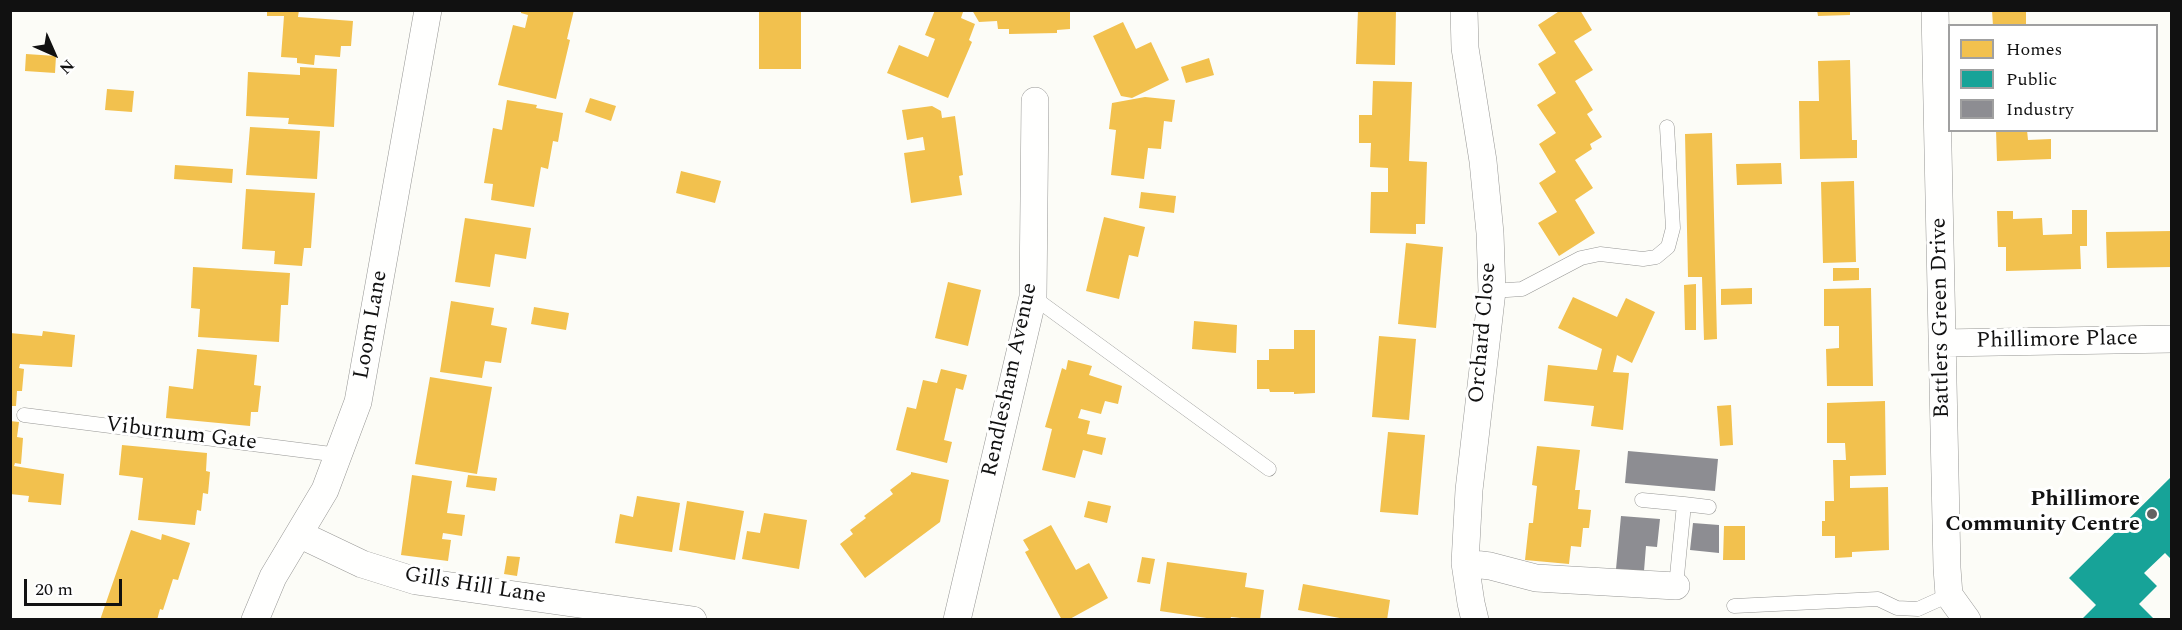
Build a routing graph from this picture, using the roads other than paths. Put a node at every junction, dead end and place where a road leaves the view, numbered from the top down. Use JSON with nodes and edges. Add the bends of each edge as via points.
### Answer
{"nodes":[{"id":1,"x":428,"y":10,"type":"edge"},
{"id":2,"x":1464,"y":10,"type":"edge"},
{"id":3,"x":1935,"y":10,"type":"edge"},
{"id":4,"x":1035,"y":101,"type":"dead end"},
{"id":5,"x":1666,"y":127,"type":"dead end"},
{"id":6,"x":1492,"y":291,"type":"junction"},
{"id":7,"x":1033,"y":297,"type":"junction"},
{"id":8,"x":2172,"y":339,"type":"edge"},
{"id":9,"x":1942,"y":343,"type":"junction"},
{"id":10,"x":24,"y":415,"type":"dead end"},
{"id":11,"x":339,"y":455,"type":"junction"},
{"id":12,"x":1269,"y":469,"type":"dead end"},
{"id":13,"x":1642,"y":500,"type":"dead end"},
{"id":14,"x":1684,"y":504,"type":"junction"},
{"id":15,"x":1709,"y":507,"type":"dead end"},
{"id":16,"x":299,"y":534,"type":"junction"},
{"id":17,"x":1465,"y":563,"type":"junction"},
{"id":18,"x":1676,"y":586,"type":"joint"},
{"id":19,"x":1950,"y":595,"type":"junction"},
{"id":20,"x":1734,"y":606,"type":"dead end"},
{"id":21,"x":255,"y":620,"type":"edge"},
{"id":22,"x":693,"y":620,"type":"edge"},
{"id":23,"x":957,"y":620,"type":"edge"},
{"id":24,"x":1475,"y":620,"type":"edge"},
{"id":25,"x":1967,"y":620,"type":"edge"}],
"edges":[{"from":1,"to":11,"type":"street","name":"Loom Lane","via":[[358,402]]},
{"from":2,"to":6,"type":"street","name":"Orchard Close","via":[[1465,48],[1484,173]]},
{"from":3,"to":9,"type":"street","name":"Battlers Green Drive"},
{"from":4,"to":7,"type":"street","name":"Rendlesham Avenue"},
{"from":5,"to":6,"type":"lane","via":[[1673,228],[1668,247],[1643,259],[1600,254],[1581,258],[1533,285]]},
{"from":6,"to":17,"type":"street","name":"Orchard Close","via":[[1469,490]]},
{"from":7,"to":12,"type":"lane"},
{"from":7,"to":23,"type":"street","name":"Rendlesham Avenue"},
{"from":8,"to":9,"type":"street","name":"Phillimore Place"},
{"from":9,"to":19,"type":"street","name":"Battlers Green Drive"},
{"from":10,"to":11,"type":"lane","name":"Viburnum Gate"},
{"from":11,"to":16,"type":"street","name":"Loom Lane","via":[[325,490]]},
{"from":13,"to":14,"type":"lane"},
{"from":14,"to":15,"type":"lane"},
{"from":14,"to":18,"type":"lane"},
{"from":16,"to":21,"type":"street","name":"Loom Lane","via":[[273,578]]},
{"from":16,"to":22,"type":"street","name":"Gills Hill Lane","via":[[362,564],[416,581]]},
{"from":17,"to":18,"type":"street","via":[[1536,578]]},
{"from":17,"to":24,"type":"street","name":"Orchard Close"},
{"from":19,"to":20,"type":"lane","via":[[1918,609],[1897,608],[1878,599]]},
{"from":19,"to":25,"type":"street","name":"Battlers Green Drive"}]}
